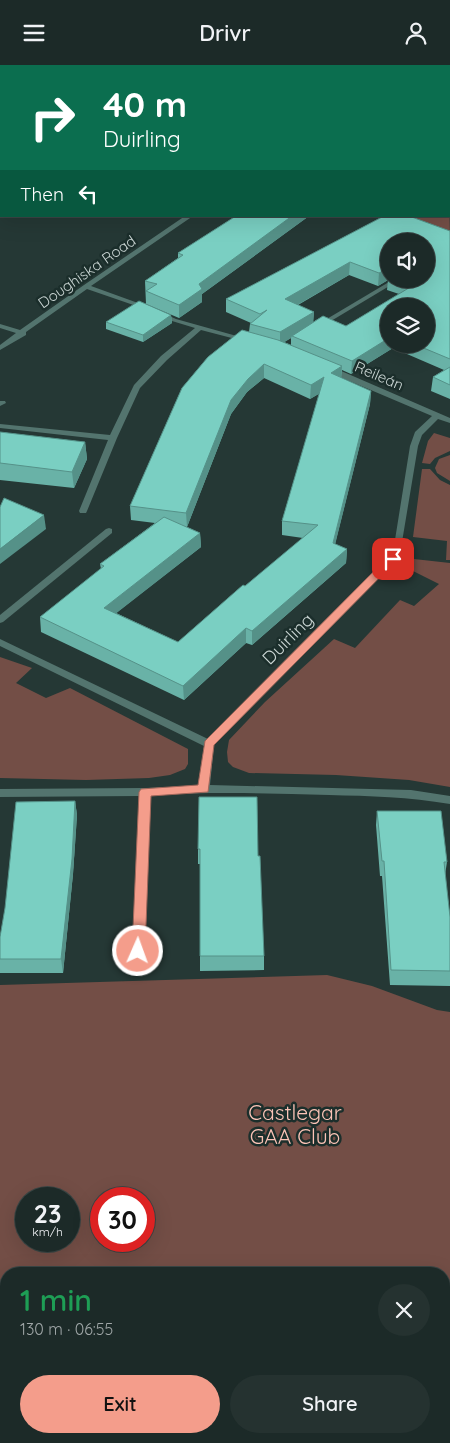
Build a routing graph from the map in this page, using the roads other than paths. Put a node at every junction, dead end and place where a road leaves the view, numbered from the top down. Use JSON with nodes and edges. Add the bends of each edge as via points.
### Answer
{"nodes":[{"id":1,"x":189,"y":217,"type":"edge"},
{"id":2,"x":86,"y":286,"type":"junction"},
{"id":3,"x":383,"y":288,"type":"edge"},
{"id":4,"x":0,"y":326,"type":"edge"},
{"id":5,"x":200,"y":327,"type":"junction"},
{"id":6,"x":314,"y":329,"type":"edge"},
{"id":7,"x":23,"y":333,"type":"junction"},
{"id":8,"x":253,"y":341,"type":"edge"},
{"id":9,"x":0,"y":348,"type":"edge"},
{"id":10,"x":324,"y":367,"type":"edge"},
{"id":11,"x":438,"y":415,"type":"junction"},
{"id":12,"x":450,"y":421,"type":"edge"},
{"id":13,"x":0,"y":426,"type":"edge"},
{"id":14,"x":113,"y":438,"type":"junction"},
{"id":15,"x":83,"y":511,"type":"dead end"},
{"id":16,"x":109,"y":531,"type":"dead end"},
{"id":17,"x":398,"y":546,"type":"dead end"},
{"id":18,"x":393,"y":559,"type":"dead end"},
{"id":19,"x":0,"y":620,"type":"edge"},
{"id":20,"x":0,"y":642,"type":"edge"},
{"id":21,"x":209,"y":744,"type":"junction"},
{"id":22,"x":204,"y":789,"type":"junction"},
{"id":23,"x":145,"y":792,"type":"junction"},
{"id":24,"x":0,"y":793,"type":"edge"},
{"id":25,"x":450,"y":800,"type":"edge"},
{"id":26,"x":138,"y":951,"type":"dead end"}],
"edges":[{"from":1,"to":2,"type":"street","name":"Doughiska Road"},
{"from":2,"to":5,"type":"street"},
{"from":2,"to":7,"type":"street","name":"Doughiska Road"},
{"from":3,"to":6,"type":"street"},
{"from":4,"to":7,"type":"street"},
{"from":5,"to":8,"type":"street"},
{"from":5,"to":14,"type":"street","via":[[137,387]]},
{"from":7,"to":9,"type":"street","name":"Doughiska Road"},
{"from":10,"to":11,"type":"street","name":"Reileán"},
{"from":11,"to":12,"type":"street","name":"Reileán"},
{"from":11,"to":17,"type":"street","via":[[418,434],[414,445]]},
{"from":13,"to":14,"type":"street"},
{"from":14,"to":15,"type":"street"},
{"from":16,"to":19,"type":"street"},
{"from":18,"to":21,"type":"street","name":"Duirling"},
{"from":20,"to":21,"type":"street"},
{"from":21,"to":22,"type":"street"},
{"from":22,"to":23,"type":"street"},
{"from":22,"to":25,"type":"street","via":[[411,794]]},
{"from":23,"to":24,"type":"street"},
{"from":23,"to":26,"type":"street"}]}
